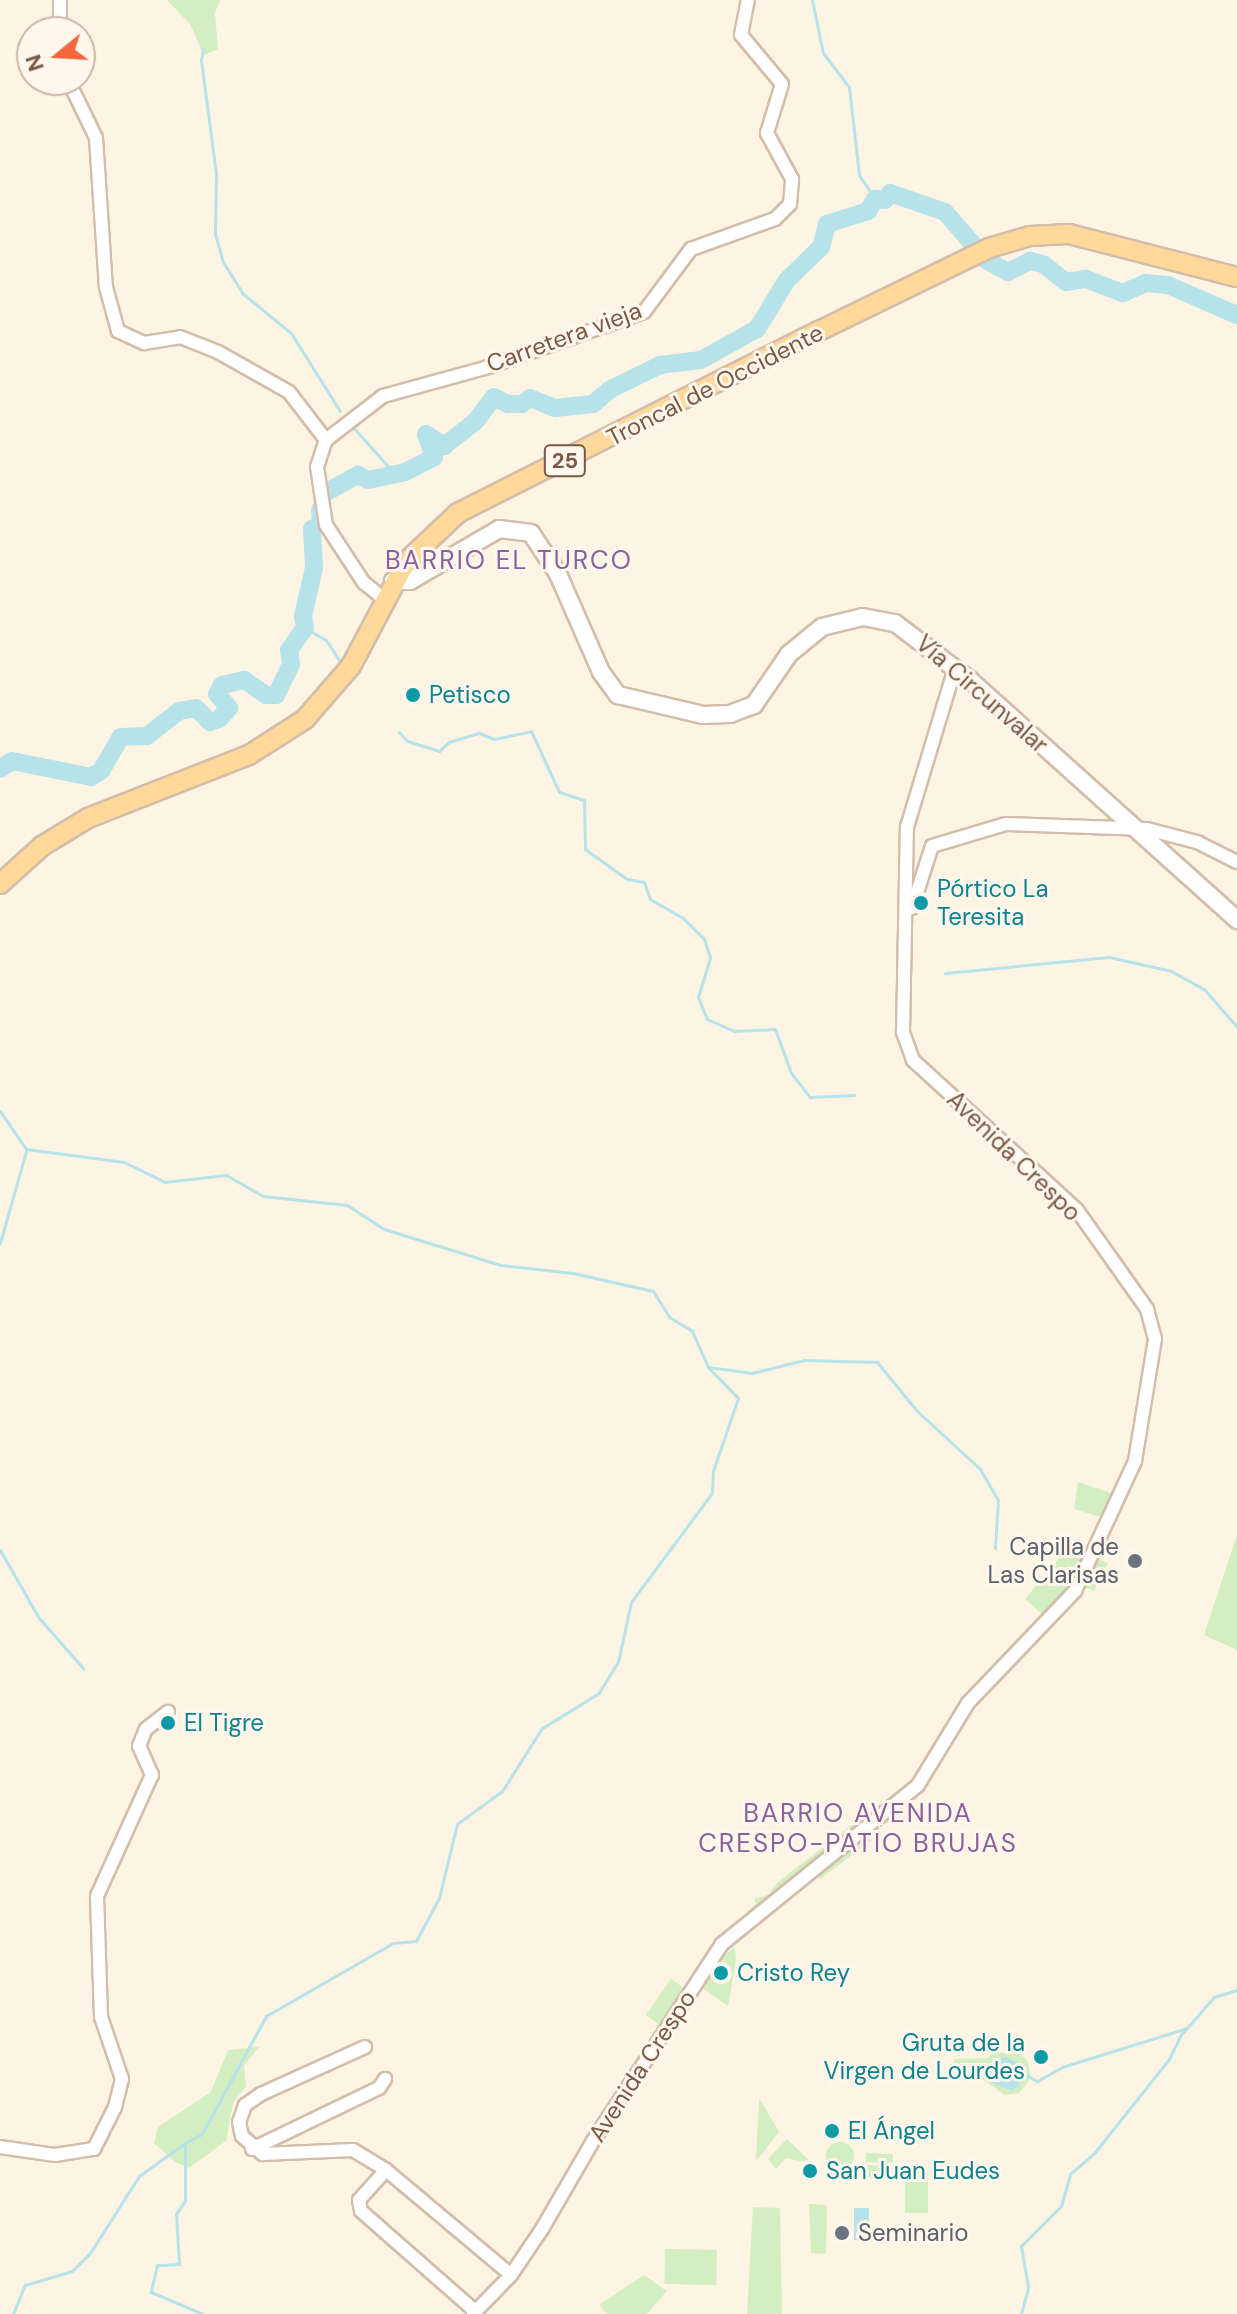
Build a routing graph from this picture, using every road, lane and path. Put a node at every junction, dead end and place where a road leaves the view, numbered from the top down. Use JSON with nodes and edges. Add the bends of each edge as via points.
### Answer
{"nodes":[{"id":1,"x":748,"y":0,"type":"edge"},
{"id":2,"x":76,"y":96,"type":"edge"},
{"id":3,"x":1237,"y":277,"type":"edge"},
{"id":4,"x":326,"y":440,"type":"junction"},
{"id":5,"x":393,"y":581,"type":"junction"},
{"id":6,"x":384,"y":599,"type":"junction"},
{"id":7,"x":955,"y":668,"type":"junction"},
{"id":8,"x":1132,"y":829,"type":"junction"},
{"id":9,"x":1237,"y":862,"type":"edge"},
{"id":10,"x":0,"y":884,"type":"edge"},
{"id":11,"x":909,"y":919,"type":"junction"},
{"id":12,"x":1237,"y":920,"type":"edge"},
{"id":13,"x":168,"y":1712,"type":"dead end"},
{"id":14,"x":365,"y":2047,"type":"dead end"},
{"id":15,"x":385,"y":2079,"type":"dead end"},
{"id":16,"x":0,"y":2147,"type":"edge"},
{"id":17,"x":252,"y":2149,"type":"junction"},
{"id":18,"x":386,"y":2170,"type":"junction"},
{"id":19,"x":511,"y":2275,"type":"junction"},
{"id":20,"x":474,"y":2313,"type":"edge"}],
"edges":[{"from":1,"to":4,"type":"street","name":"Carretera vieja","via":[[741,35],[782,84],[767,133],[794,190],[782,214],[691,249],[644,312],[488,367],[383,396]]},
{"from":2,"to":4,"type":"street","via":[[96,138],[106,287],[118,331],[144,343],[180,337],[218,352],[289,392]]},
{"from":3,"to":5,"type":"main road","name":"Troncal de Occidente","number":"25","via":[[1069,234],[1030,236],[989,248],[458,513],[420,544]]},
{"from":4,"to":6,"type":"street","via":[[317,467],[326,525],[351,565]]},
{"from":5,"to":6,"type":"main road","name":"Troncal de Occidente","number":"25"},
{"from":5,"to":7,"type":"main road","name":"Vía Circunvalar","via":[[410,581],[499,529],[531,533],[558,574],[601,672],[618,695],[674,711],[743,711],[763,697],[801,643],[845,619],[895,623]]},
{"from":6,"to":10,"type":"main road","name":"Troncal de Occidente","number":"25","via":[[351,666],[305,719],[249,755],[88,818],[42,846]]},
{"from":7,"to":8,"type":"main road","name":"Vía Circunvalar"},
{"from":7,"to":11,"type":"street","name":"Avenida Crespo","via":[[911,805]]},
{"from":8,"to":9,"type":"street","via":[[1197,842]]},
{"from":8,"to":11,"type":"street","via":[[1006,824],[940,841],[927,852]]},
{"from":8,"to":12,"type":"main road","name":"Vía Circunvalar"},
{"from":11,"to":19,"type":"street","name":"Avenida Crespo","via":[[900,1012],[913,1060],[1077,1210],[1147,1309],[1155,1339],[1135,1461],[1080,1584],[968,1703],[918,1785],[722,1944]]},
{"from":13,"to":16,"type":"street","via":[[146,1729],[139,1746],[152,1775],[97,1896],[101,2017],[122,2079],[115,2107],[94,2149],[55,2155]]},
{"from":14,"to":17,"type":"street","via":[[245,2105],[239,2122]]},
{"from":15,"to":17,"type":"street","via":[[379,2088]]},
{"from":17,"to":18,"type":"street","via":[[280,2155],[353,2150]]},
{"from":18,"to":19,"type":"street"},
{"from":18,"to":20,"type":"street","via":[[359,2200],[361,2211]]},
{"from":19,"to":20,"type":"street","name":"Avenida Crespo"}]}
